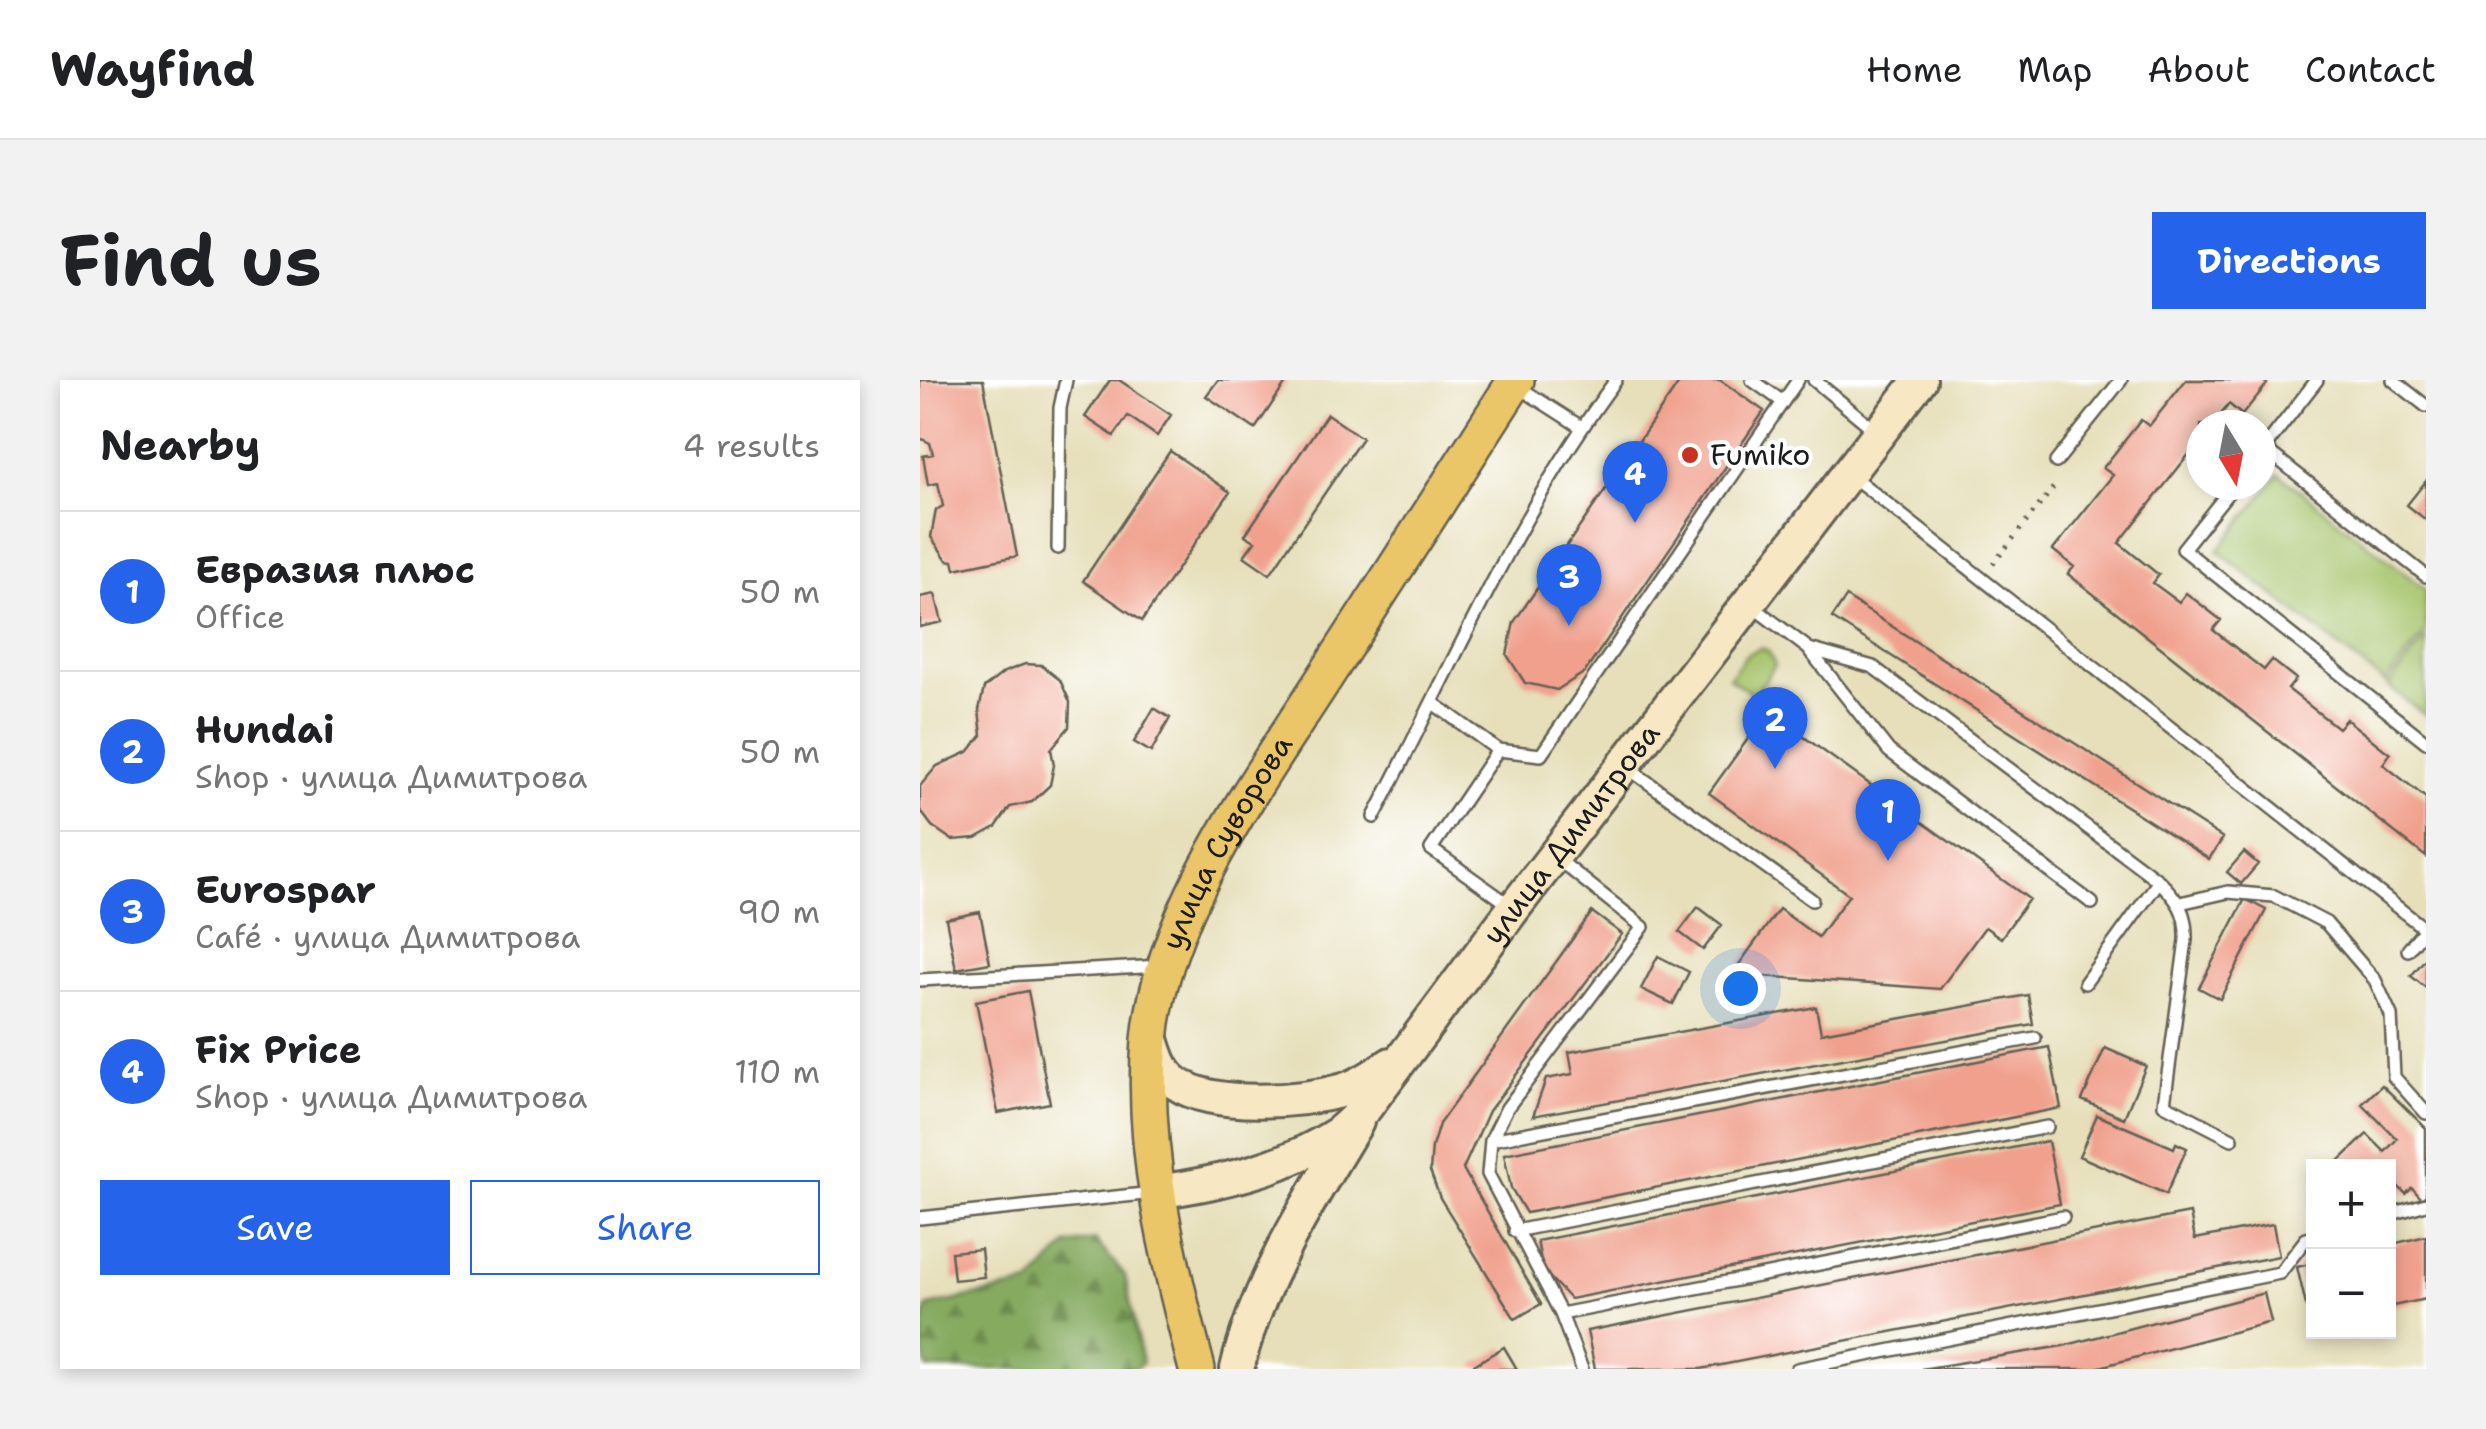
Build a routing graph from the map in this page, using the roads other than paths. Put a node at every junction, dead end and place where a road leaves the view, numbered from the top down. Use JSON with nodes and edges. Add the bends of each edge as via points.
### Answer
{"nodes":[{"id":1,"x":1066,"y":380,"type":"edge"},
{"id":2,"x":1616,"y":380,"type":"edge"},
{"id":3,"x":1752,"y":380,"type":"edge"},
{"id":4,"x":1798,"y":380,"type":"edge"},
{"id":5,"x":1814,"y":380,"type":"edge"},
{"id":6,"x":1920,"y":380,"type":"edge"},
{"id":7,"x":2121,"y":380,"type":"edge"},
{"id":8,"x":2317,"y":380,"type":"edge"},
{"id":9,"x":2393,"y":380,"type":"edge"},
{"id":10,"x":1515,"y":382,"type":"edge"},
{"id":11,"x":1783,"y":402,"type":"junction"},
{"id":12,"x":2426,"y":406,"type":"edge"},
{"id":13,"x":1581,"y":427,"type":"junction"},
{"id":14,"x":2276,"y":431,"type":"edge"},
{"id":15,"x":1878,"y":434,"type":"junction"},
{"id":16,"x":2276,"y":460,"type":"edge"},
{"id":17,"x":2056,"y":462,"type":"road end"},
{"id":18,"x":1848,"y":473,"type":"junction"},
{"id":19,"x":2222,"y":500,"type":"edge"},
{"id":20,"x":1058,"y":548,"type":"dead end"},
{"id":21,"x":2426,"y":576,"type":"edge"},
{"id":22,"x":1748,"y":604,"type":"junction"},
{"id":23,"x":1809,"y":649,"type":"junction"},
{"id":24,"x":1434,"y":703,"type":"junction"},
{"id":25,"x":2426,"y":742,"type":"edge"},
{"id":26,"x":1498,"y":750,"type":"junction"},
{"id":27,"x":1624,"y":764,"type":"junction"},
{"id":28,"x":1374,"y":817,"type":"dead end"},
{"id":29,"x":1554,"y":856,"type":"junction"},
{"id":30,"x":2159,"y":881,"type":"junction"},
{"id":31,"x":1812,"y":900,"type":"dead end"},
{"id":32,"x":2092,"y":903,"type":"dead end"},
{"id":33,"x":2180,"y":904,"type":"junction"},
{"id":34,"x":1514,"y":908,"type":"junction"},
{"id":35,"x":2408,"y":950,"type":"dead end"},
{"id":36,"x":1164,"y":966,"type":"junction"},
{"id":37,"x":920,"y":980,"type":"edge"},
{"id":38,"x":2085,"y":984,"type":"dead end"},
{"id":39,"x":1151,"y":1036,"type":"junction"},
{"id":40,"x":2035,"y":1038,"type":"dead end"},
{"id":41,"x":1407,"y":1053,"type":"junction"},
{"id":42,"x":1366,"y":1107,"type":"junction"},
{"id":43,"x":2426,"y":1113,"type":"edge"},
{"id":44,"x":2047,"y":1127,"type":"dead end"},
{"id":45,"x":2232,"y":1138,"type":"dead end"},
{"id":46,"x":1491,"y":1140,"type":"junction"},
{"id":47,"x":1157,"y":1192,"type":"junction"},
{"id":48,"x":2426,"y":1204,"type":"edge"},
{"id":49,"x":2396,"y":1213,"type":"edge"},
{"id":50,"x":920,"y":1218,"type":"edge"},
{"id":51,"x":2063,"y":1218,"type":"dead end"},
{"id":52,"x":1515,"y":1231,"type":"junction"},
{"id":53,"x":2306,"y":1239,"type":"edge"},
{"id":54,"x":1561,"y":1314,"type":"junction"},
{"id":55,"x":1197,"y":1369,"type":"edge"},
{"id":56,"x":1237,"y":1369,"type":"edge"},
{"id":57,"x":1582,"y":1369,"type":"edge"},
{"id":58,"x":1796,"y":1369,"type":"edge"}],
"edges":[{"from":1,"to":20,"type":"lane"},
{"from":2,"to":13,"type":"lane"},
{"from":3,"to":11,"type":"lane"},
{"from":4,"to":11,"type":"lane"},
{"from":5,"to":15,"type":"lane"},
{"from":6,"to":15,"type":"main road","name":"улица Димитрова"},
{"from":7,"to":17,"type":"lane"},
{"from":8,"to":14,"type":"lane"},
{"from":9,"to":12,"type":"lane"},
{"from":10,"to":13,"type":"lane"},
{"from":10,"to":36,"type":"main road","name":"улица Суворова","via":[[1238,817]]},
{"from":11,"to":26,"type":"lane","via":[[1540,755]]},
{"from":13,"to":24,"type":"lane","via":[[1502,562]]},
{"from":15,"to":18,"type":"main road","name":"улица Димитрова"},
{"from":16,"to":21,"type":"lane"},
{"from":18,"to":22,"type":"main road","name":"улица Димитрова"},
{"from":18,"to":35,"type":"lane","via":[[2425,929]]},
{"from":19,"to":25,"type":"lane","via":[[2183,550]]},
{"from":22,"to":23,"type":"lane"},
{"from":22,"to":27,"type":"main road","name":"улица Димитрова"},
{"from":23,"to":30,"type":"lane","via":[[1873,667]]},
{"from":23,"to":32,"type":"lane","via":[[1889,750]]},
{"from":24,"to":26,"type":"lane"},
{"from":24,"to":28,"type":"lane"},
{"from":26,"to":34,"type":"lane","via":[[1432,848]]},
{"from":27,"to":29,"type":"main road","name":"улица Димитрова"},
{"from":27,"to":31,"type":"lane"},
{"from":29,"to":34,"type":"main road","name":"улица Димитрова"},
{"from":29,"to":46,"type":"lane","via":[[1643,927],[1507,1108]]},
{"from":30,"to":33,"type":"lane"},
{"from":30,"to":38,"type":"lane"},
{"from":33,"to":43,"type":"lane","via":[[2228,892],[2274,896],[2326,923],[2374,980],[2391,1014],[2394,1077]]},
{"from":33,"to":45,"type":"lane","via":[[2186,940],[2164,1104]]},
{"from":34,"to":41,"type":"main road","name":"улица Димитрова"},
{"from":36,"to":37,"type":"lane"},
{"from":36,"to":39,"type":"main road","name":"улица Суворова"},
{"from":39,"to":41,"type":"main road","via":[[1175,1082],[1203,1095],[1241,1099],[1346,1090]]},
{"from":39,"to":47,"type":"main road","name":"улица Суворова","via":[[1146,1114]]},
{"from":40,"to":46,"type":"lane"},
{"from":41,"to":42,"type":"main road","name":"улица Димитрова"},
{"from":42,"to":47,"type":"main road","name":"улица Димитрова","via":[[1338,1134],[1257,1170]]},
{"from":42,"to":56,"type":"main road","via":[[1280,1256]]},
{"from":44,"to":52,"type":"lane"},
{"from":46,"to":52,"type":"lane","via":[[1488,1174]]},
{"from":47,"to":50,"type":"lane"},
{"from":47,"to":55,"type":"main road","name":"улица Суворова"},
{"from":48,"to":49,"type":"lane"},
{"from":51,"to":54,"type":"lane"},
{"from":52,"to":54,"type":"lane"},
{"from":53,"to":58,"type":"lane","via":[[2280,1273]]},
{"from":54,"to":57,"type":"lane"}]}
